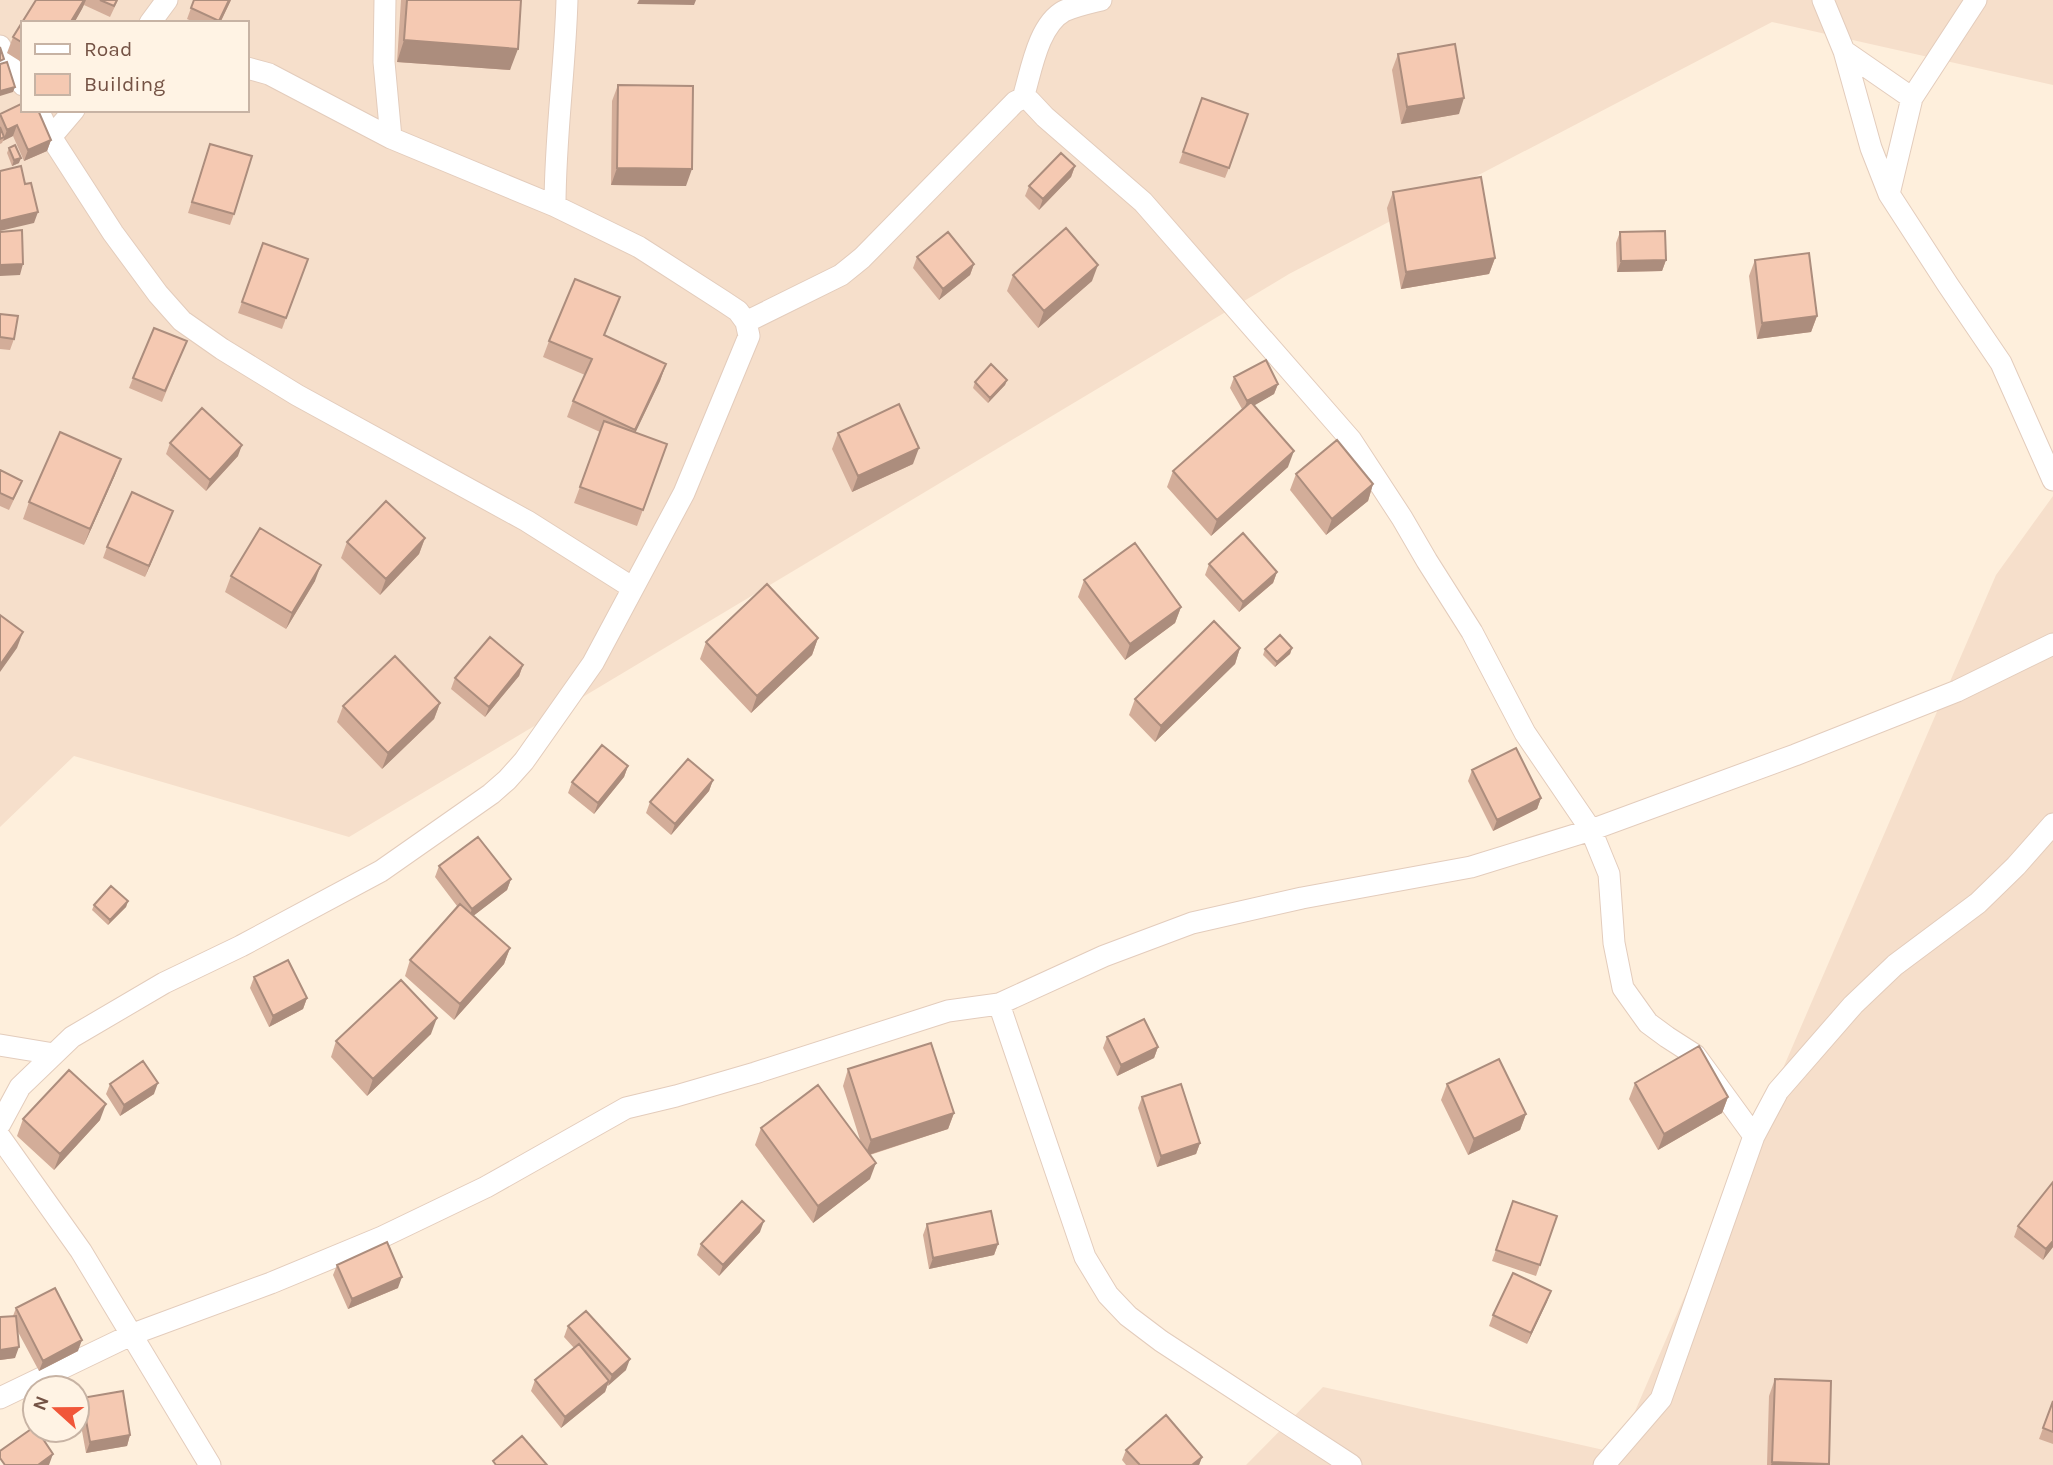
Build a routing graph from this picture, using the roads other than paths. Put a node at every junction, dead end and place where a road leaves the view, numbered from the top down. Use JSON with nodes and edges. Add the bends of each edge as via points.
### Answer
{"nodes":[{"id":1,"x":167,"y":0,"type":"edge"},
{"id":2,"x":385,"y":0,"type":"edge"},
{"id":3,"x":567,"y":0,"type":"edge"},
{"id":4,"x":1101,"y":0,"type":"edge"},
{"id":5,"x":1823,"y":0,"type":"edge"},
{"id":6,"x":1976,"y":0,"type":"edge"},
{"id":7,"x":151,"y":21,"type":"edge"},
{"id":8,"x":0,"y":46,"type":"edge"},
{"id":9,"x":1844,"y":51,"type":"junction"},
{"id":10,"x":248,"y":68,"type":"edge"},
{"id":11,"x":21,"y":82,"type":"edge"},
{"id":12,"x":1023,"y":98,"type":"junction"},
{"id":13,"x":1912,"y":98,"type":"junction"},
{"id":14,"x":39,"y":112,"type":"edge"},
{"id":15,"x":72,"y":112,"type":"edge"},
{"id":16,"x":51,"y":137,"type":"junction"},
{"id":17,"x":391,"y":138,"type":"junction"},
{"id":18,"x":1889,"y":194,"type":"junction"},
{"id":19,"x":555,"y":206,"type":"junction"},
{"id":20,"x":746,"y":322,"type":"junction"},
{"id":21,"x":2053,"y":480,"type":"edge"},
{"id":22,"x":633,"y":588,"type":"junction"},
{"id":23,"x":2053,"y":643,"type":"edge"},
{"id":24,"x":2053,"y":824,"type":"edge"},
{"id":25,"x":1591,"y":830,"type":"junction"},
{"id":26,"x":999,"y":1004,"type":"junction"},
{"id":27,"x":0,"y":1045,"type":"edge"},
{"id":28,"x":54,"y":1054,"type":"junction"},
{"id":29,"x":0,"y":1124,"type":"edge"},
{"id":30,"x":1754,"y":1136,"type":"junction"},
{"id":31,"x":0,"y":1137,"type":"edge"},
{"id":32,"x":133,"y":1334,"type":"junction"},
{"id":33,"x":0,"y":1398,"type":"edge"},
{"id":34,"x":210,"y":1465,"type":"edge"},
{"id":35,"x":1351,"y":1465,"type":"edge"},
{"id":36,"x":1604,"y":1465,"type":"edge"}],
"edges":[{"from":1,"to":7,"type":"street"},
{"from":2,"to":17,"type":"street","via":[[384,62]]},
{"from":3,"to":19,"type":"street"},
{"from":4,"to":12,"type":"street","via":[[1063,12],[1051,22]]},
{"from":5,"to":9,"type":"street"},
{"from":6,"to":13,"type":"street"},
{"from":8,"to":11,"type":"street"},
{"from":9,"to":13,"type":"street"},
{"from":9,"to":18,"type":"street"},
{"from":10,"to":17,"type":"street","via":[[269,74]]},
{"from":12,"to":20,"type":"street","via":[[841,275]]},
{"from":12,"to":25,"type":"street","via":[[1143,202],[1351,440],[1472,632],[1525,733]]},
{"from":13,"to":18,"type":"street"},
{"from":14,"to":16,"type":"street"},
{"from":15,"to":16,"type":"street"},
{"from":16,"to":22,"type":"street","via":[[113,233],[182,321],[297,395],[527,521]]},
{"from":17,"to":19,"type":"street"},
{"from":18,"to":21,"type":"street","via":[[2001,363]]},
{"from":19,"to":20,"type":"street","via":[[639,247],[723,300]]},
{"from":20,"to":22,"type":"street","via":[[749,336],[684,493]]},
{"from":22,"to":28,"type":"street","via":[[593,663],[524,761],[491,794],[381,871],[164,984],[72,1037]]},
{"from":23,"to":25,"type":"street","via":[[1945,696]]},
{"from":24,"to":30,"type":"street","via":[[1978,903],[1895,965],[1853,1005],[1778,1091]]},
{"from":25,"to":26,"type":"street","via":[[1471,867],[1192,923],[1104,956]]},
{"from":25,"to":30,"type":"street","via":[[1609,874],[1623,988],[1648,1023],[1695,1055]]},
{"from":26,"to":32,"type":"street","via":[[948,1011],[755,1073],[626,1108],[486,1187],[382,1237]]},
{"from":26,"to":35,"type":"street","via":[[1085,1257],[1108,1295],[1161,1341]]},
{"from":27,"to":28,"type":"street"},
{"from":28,"to":29,"type":"street","via":[[20,1087]]},
{"from":30,"to":36,"type":"street","via":[[1661,1399]]},
{"from":31,"to":32,"type":"street"},
{"from":32,"to":33,"type":"street"},
{"from":32,"to":34,"type":"street"}]}
